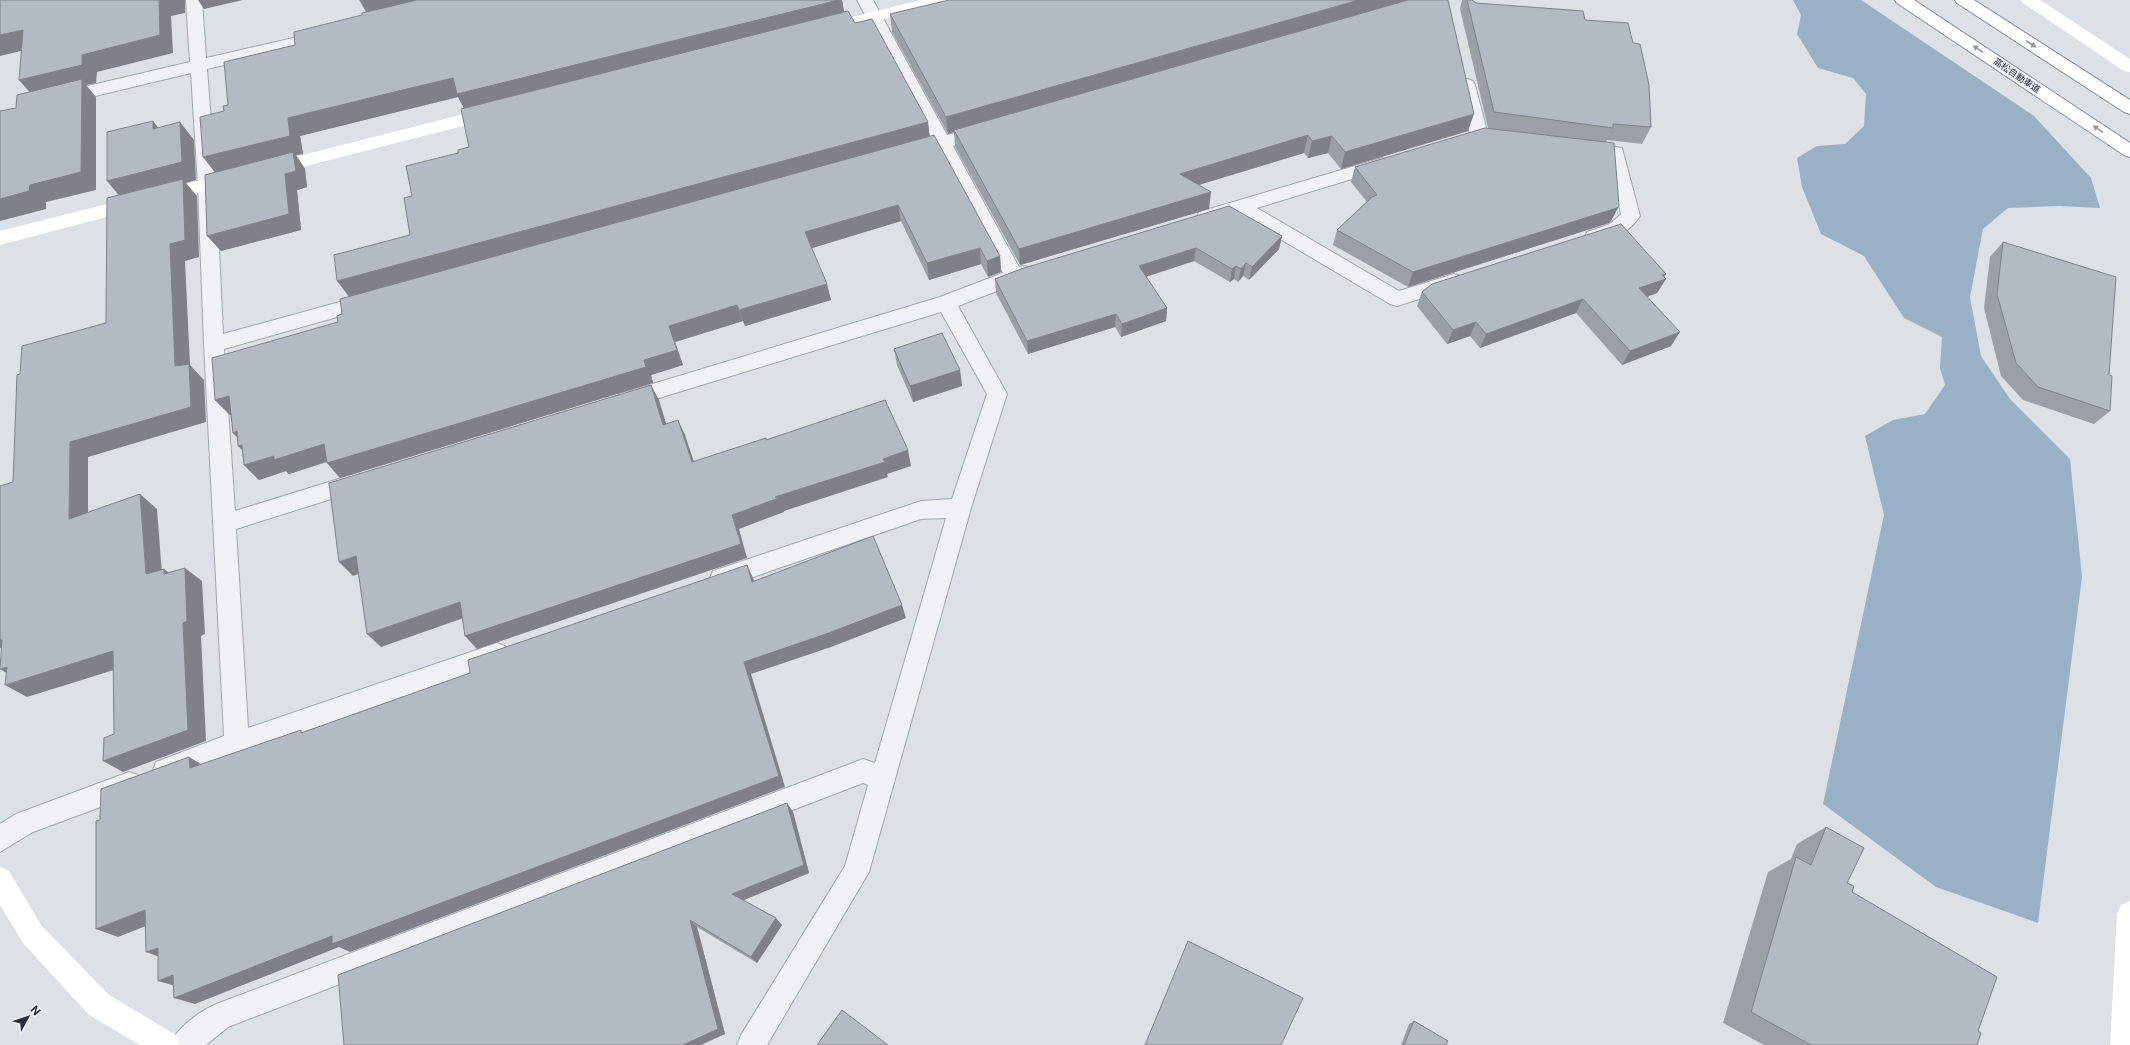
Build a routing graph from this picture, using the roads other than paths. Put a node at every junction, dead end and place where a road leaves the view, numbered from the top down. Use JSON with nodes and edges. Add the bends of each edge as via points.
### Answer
{"nodes":[{"id":1,"x":194,"y":0,"type":"edge"},
{"id":2,"x":865,"y":0,"type":"edge"},
{"id":3,"x":941,"y":0,"type":"edge"},
{"id":4,"x":1904,"y":0,"type":"edge"},
{"id":5,"x":1963,"y":0,"type":"edge"},
{"id":6,"x":2029,"y":0,"type":"edge"},
{"id":7,"x":874,"y":17,"type":"junction"},
{"id":8,"x":338,"y":33,"type":"edge"},
{"id":9,"x":812,"y":33,"type":"edge"},
{"id":10,"x":200,"y":66,"type":"junction"},
{"id":11,"x":1463,"y":67,"type":"edge"},
{"id":12,"x":2130,"y":67,"type":"edge"},
{"id":13,"x":46,"y":102,"type":"edge"},
{"id":14,"x":2130,"y":108,"type":"edge"},
{"id":15,"x":510,"y":109,"type":"edge"},
{"id":16,"x":996,"y":127,"type":"edge"},
{"id":17,"x":1479,"y":137,"type":"edge"},
{"id":18,"x":942,"y":143,"type":"junction"},
{"id":19,"x":1570,"y":146,"type":"edge"},
{"id":20,"x":2130,"y":151,"type":"edge"},
{"id":21,"x":888,"y":157,"type":"edge"},
{"id":22,"x":1396,"y":159,"type":"edge"},
{"id":23,"x":207,"y":185,"type":"junction"},
{"id":24,"x":1239,"y":206,"type":"junction"},
{"id":25,"x":1186,"y":223,"type":"edge"},
{"id":26,"x":0,"y":238,"type":"edge"},
{"id":27,"x":1579,"y":241,"type":"edge"},
{"id":28,"x":1044,"y":267,"type":"edge"},
{"id":29,"x":1473,"y":275,"type":"edge"},
{"id":30,"x":1014,"y":276,"type":"junction"},
{"id":31,"x":383,"y":297,"type":"edge"},
{"id":32,"x":946,"y":303,"type":"junction"},
{"id":33,"x":214,"y":344,"type":"junction"},
{"id":34,"x":605,"y":407,"type":"edge"},
{"id":35,"x":377,"y":476,"type":"edge"},
{"id":36,"x":960,"y":508,"type":"junction"},
{"id":37,"x":226,"y":523,"type":"junction"},
{"id":38,"x":703,"y":584,"type":"edge"},
{"id":39,"x":515,"y":648,"type":"edge"},
{"id":40,"x":237,"y":743,"type":"junction"},
{"id":41,"x":883,"y":778,"type":"junction"},
{"id":42,"x":0,"y":839,"type":"edge"},
{"id":43,"x":0,"y":880,"type":"edge"},
{"id":44,"x":2130,"y":914,"type":"edge"},
{"id":45,"x":166,"y":1045,"type":"edge"},
{"id":46,"x":184,"y":1045,"type":"edge"},
{"id":47,"x":751,"y":1045,"type":"edge"},
{"id":48,"x":2124,"y":1045,"type":"edge"}],
"edges":[{"from":1,"to":10,"type":"street"},
{"from":2,"to":7,"type":"street"},
{"from":3,"to":7,"type":"main road"},
{"from":20,"to":4,"type":"main road","name":"高松自動車道","one_way":true},
{"from":5,"to":14,"type":"main road","one_way":true},
{"from":6,"to":12,"type":"main road"},
{"from":7,"to":9,"type":"main road"},
{"from":7,"to":18,"type":"street"},
{"from":8,"to":10,"type":"street"},
{"from":10,"to":13,"type":"street"},
{"from":10,"to":23,"type":"street"},
{"from":11,"to":17,"type":"street"},
{"from":15,"to":23,"type":"main road"},
{"from":16,"to":18,"type":"street"},
{"from":18,"to":21,"type":"street"},
{"from":18,"to":30,"type":"street"},
{"from":19,"to":27,"type":"street","via":[[1616,152],[1631,216],[1617,229]]},
{"from":22,"to":24,"type":"street"},
{"from":23,"to":26,"type":"main road"},
{"from":23,"to":33,"type":"street"},
{"from":24,"to":25,"type":"street"},
{"from":24,"to":29,"type":"street","via":[[1397,299]]},
{"from":28,"to":30,"type":"street"},
{"from":30,"to":32,"type":"street"},
{"from":31,"to":33,"type":"street"},
{"from":32,"to":34,"type":"street"},
{"from":32,"to":36,"type":"street","via":[[997,394]]},
{"from":33,"to":37,"type":"street"},
{"from":35,"to":37,"type":"street"},
{"from":36,"to":38,"type":"street","via":[[922,510]]},
{"from":36,"to":41,"type":"street"},
{"from":37,"to":40,"type":"street"},
{"from":39,"to":40,"type":"street"},
{"from":40,"to":42,"type":"street","via":[[25,823]]},
{"from":41,"to":46,"type":"street","via":[[863,771],[855,774],[219,1017]]},
{"from":41,"to":47,"type":"street","via":[[856,872]]},
{"from":43,"to":45,"type":"main road","via":[[32,934],[99,1005]]},
{"from":44,"to":48,"type":"main road"}]}
